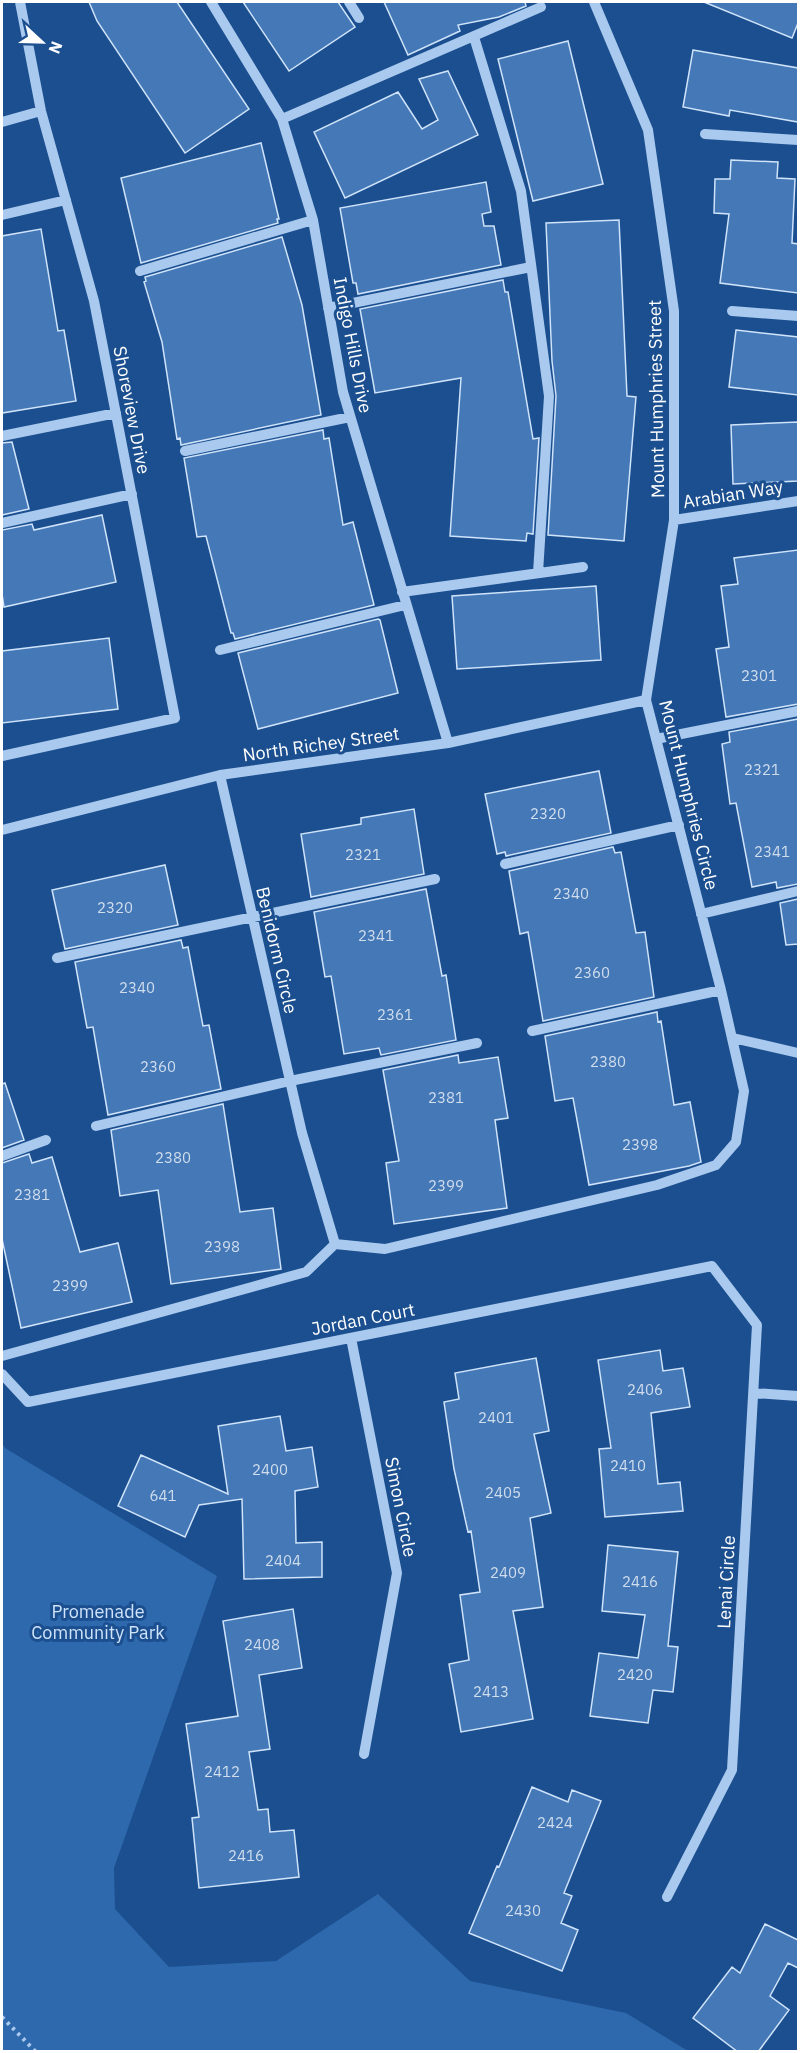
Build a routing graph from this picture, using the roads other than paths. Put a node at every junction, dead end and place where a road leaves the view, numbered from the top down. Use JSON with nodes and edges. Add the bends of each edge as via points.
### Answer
{"nodes":[{"id":1,"x":20,"y":2,"type":"edge"},
{"id":2,"x":211,"y":2,"type":"edge"},
{"id":3,"x":349,"y":2,"type":"edge"},
{"id":4,"x":594,"y":2,"type":"edge"},
{"id":5,"x":541,"y":7,"type":"dead end"},
{"id":6,"x":359,"y":18,"type":"dead end"},
{"id":7,"x":474,"y":38,"type":"junction"},
{"id":8,"x":41,"y":111,"type":"junction"},
{"id":9,"x":282,"y":119,"type":"junction"},
{"id":10,"x":2,"y":122,"type":"edge"},
{"id":11,"x":705,"y":134,"type":"dead end"},
{"id":12,"x":798,"y":140,"type":"edge"},
{"id":13,"x":66,"y":200,"type":"junction"},
{"id":14,"x":2,"y":215,"type":"edge"},
{"id":15,"x":313,"y":220,"type":"junction"},
{"id":16,"x":531,"y":267,"type":"junction"},
{"id":17,"x":140,"y":271,"type":"dead end"},
{"id":18,"x":328,"y":308,"type":"junction"},
{"id":19,"x":732,"y":311,"type":"dead end"},
{"id":20,"x":798,"y":316,"type":"edge"},
{"id":21,"x":116,"y":413,"type":"junction"},
{"id":22,"x":350,"y":417,"type":"junction"},
{"id":23,"x":2,"y":436,"type":"edge"},
{"id":24,"x":185,"y":451,"type":"dead end"},
{"id":25,"x":132,"y":494,"type":"junction"},
{"id":26,"x":798,"y":501,"type":"edge"},
{"id":27,"x":674,"y":520,"type":"junction"},
{"id":28,"x":2,"y":523,"type":"edge"},
{"id":29,"x":583,"y":567,"type":"dead end"},
{"id":30,"x":538,"y":573,"type":"junction"},
{"id":31,"x":402,"y":592,"type":"junction"},
{"id":32,"x":405,"y":605,"type":"junction"},
{"id":33,"x":220,"y":650,"type":"dead end"},
{"id":34,"x":646,"y":700,"type":"junction"},
{"id":35,"x":798,"y":711,"type":"edge"},
{"id":36,"x":657,"y":739,"type":"junction"},
{"id":37,"x":448,"y":743,"type":"junction"},
{"id":38,"x":2,"y":756,"type":"edge"},
{"id":39,"x":220,"y":775,"type":"junction"},
{"id":40,"x":679,"y":825,"type":"junction"},
{"id":41,"x":2,"y":830,"type":"edge"},
{"id":42,"x":505,"y":864,"type":"dead end"},
{"id":43,"x":435,"y":879,"type":"dead end"},
{"id":44,"x":798,"y":891,"type":"edge"},
{"id":45,"x":701,"y":914,"type":"junction"},
{"id":46,"x":252,"y":917,"type":"junction"},
{"id":47,"x":57,"y":958,"type":"dead end"},
{"id":48,"x":721,"y":990,"type":"junction"},
{"id":49,"x":532,"y":1031,"type":"dead end"},
{"id":50,"x":733,"y":1038,"type":"junction"},
{"id":51,"x":477,"y":1043,"type":"dead end"},
{"id":52,"x":798,"y":1053,"type":"edge"},
{"id":53,"x":290,"y":1081,"type":"junction"},
{"id":54,"x":96,"y":1126,"type":"dead end"},
{"id":55,"x":46,"y":1140,"type":"dead end"},
{"id":56,"x":2,"y":1156,"type":"edge"},
{"id":57,"x":335,"y":1244,"type":"junction"},
{"id":58,"x":713,"y":1269,"type":"joint"},
{"id":59,"x":351,"y":1338,"type":"junction"},
{"id":60,"x":2,"y":1356,"type":"edge"},
{"id":61,"x":2,"y":1374,"type":"edge"},
{"id":62,"x":753,"y":1394,"type":"junction"},
{"id":63,"x":798,"y":1396,"type":"edge"},
{"id":64,"x":364,"y":1754,"type":"dead end"},
{"id":65,"x":667,"y":1897,"type":"dead end"}],
"edges":[{"from":1,"to":8,"type":"street","name":"Shoreview Drive"},
{"from":2,"to":9,"type":"street","name":"Indigo Hills Drive"},
{"from":3,"to":6,"type":"street"},
{"from":4,"to":27,"type":"street","name":"Mount Humphries Street","via":[[648,130],[674,311]]},
{"from":5,"to":7,"type":"street"},
{"from":7,"to":9,"type":"street"},
{"from":7,"to":16,"type":"street","via":[[521,191]]},
{"from":8,"to":10,"type":"street"},
{"from":8,"to":13,"type":"street","name":"Shoreview Drive"},
{"from":9,"to":15,"type":"street","name":"Indigo Hills Drive"},
{"from":11,"to":12,"type":"street"},
{"from":13,"to":14,"type":"street"},
{"from":13,"to":21,"type":"street","name":"Shoreview Drive","via":[[94,301]]},
{"from":15,"to":17,"type":"street"},
{"from":15,"to":18,"type":"street","name":"Indigo Hills Drive"},
{"from":16,"to":18,"type":"street"},
{"from":16,"to":30,"type":"street","via":[[549,396]]},
{"from":18,"to":22,"type":"street","name":"Indigo Hills Drive"},
{"from":19,"to":20,"type":"street"},
{"from":21,"to":23,"type":"street"},
{"from":21,"to":25,"type":"street","name":"Shoreview Drive"},
{"from":22,"to":24,"type":"street"},
{"from":22,"to":31,"type":"street","name":"Indigo Hills Drive"},
{"from":25,"to":28,"type":"street"},
{"from":25,"to":38,"type":"street","name":"Shoreview Drive","via":[[175,718]]},
{"from":26,"to":27,"type":"street","name":"Arabian Way"},
{"from":27,"to":34,"type":"street","name":"Mount Humphries Circle"},
{"from":29,"to":30,"type":"street"},
{"from":30,"to":31,"type":"street"},
{"from":31,"to":32,"type":"street","name":"Indigo Hills Drive"},
{"from":32,"to":33,"type":"street"},
{"from":32,"to":37,"type":"street","name":"Indigo Hills Drive"},
{"from":34,"to":36,"type":"street","name":"Mount Humphries Circle"},
{"from":34,"to":37,"type":"street","name":"North Richey Street"},
{"from":35,"to":36,"type":"street"},
{"from":36,"to":40,"type":"street","name":"Mount Humphries Circle"},
{"from":37,"to":39,"type":"street","name":"North Richey Street"},
{"from":39,"to":41,"type":"street","name":"North Richey Street"},
{"from":39,"to":46,"type":"street","name":"Benidorm Circle"},
{"from":40,"to":42,"type":"street"},
{"from":40,"to":45,"type":"street","name":"Mount Humphries Circle"},
{"from":43,"to":46,"type":"street"},
{"from":44,"to":45,"type":"street"},
{"from":45,"to":48,"type":"street","name":"Mount Humphries Circle"},
{"from":46,"to":47,"type":"street"},
{"from":46,"to":53,"type":"street","name":"Benidorm Circle"},
{"from":48,"to":49,"type":"street"},
{"from":48,"to":50,"type":"street","name":"Mount Humphries Circle"},
{"from":50,"to":52,"type":"street"},
{"from":50,"to":57,"type":"street","name":"Mount Humphries Circle","via":[[744,1091],[736,1142],[716,1165],[657,1185],[385,1249]]},
{"from":51,"to":53,"type":"street"},
{"from":53,"to":54,"type":"street"},
{"from":53,"to":57,"type":"street","name":"Benidorm Circle"},
{"from":55,"to":56,"type":"street"},
{"from":57,"to":60,"type":"street","via":[[306,1272]]},
{"from":58,"to":59,"type":"street","name":"Jordan Court","via":[[712,1266]]},
{"from":58,"to":62,"type":"street","name":"Lenai Circle","via":[[757,1325]]},
{"from":59,"to":61,"type":"street","name":"Jordan Court","via":[[28,1402]]},
{"from":59,"to":64,"type":"street","name":"Simon Circle","via":[[397,1573]]},
{"from":62,"to":63,"type":"street"},
{"from":62,"to":65,"type":"street","name":"Lenai Circle","via":[[732,1770]]}]}
